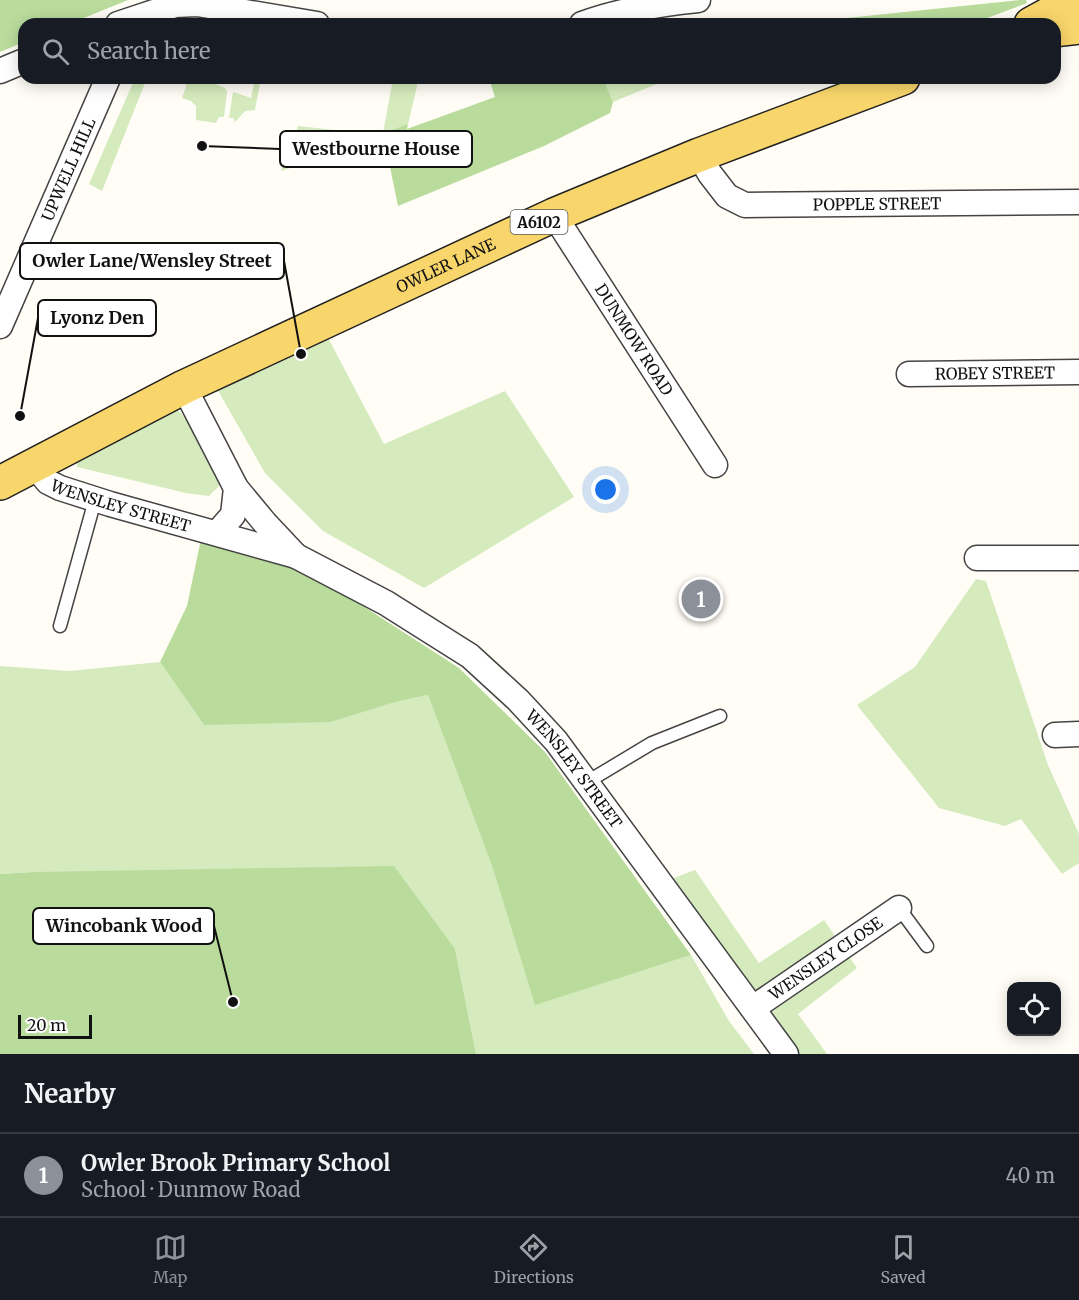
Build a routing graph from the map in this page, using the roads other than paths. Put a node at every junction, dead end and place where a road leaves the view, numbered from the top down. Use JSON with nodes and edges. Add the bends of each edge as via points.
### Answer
{"nodes":[{"id":1,"x":698,"y":0,"type":"edge"},
{"id":2,"x":1075,"y":0,"type":"edge"},
{"id":3,"x":666,"y":2,"type":"edge"},
{"id":4,"x":1079,"y":6,"type":"edge"},
{"id":5,"x":137,"y":18,"type":"edge"},
{"id":6,"x":281,"y":18,"type":"edge"},
{"id":7,"x":598,"y":18,"type":"edge"},
{"id":8,"x":1042,"y":18,"type":"edge"},
{"id":9,"x":1079,"y":27,"type":"edge"},
{"id":10,"x":1061,"y":29,"type":"edge"},
{"id":11,"x":18,"y":64,"type":"edge"},
{"id":12,"x":0,"y":71,"type":"edge"},
{"id":13,"x":105,"y":84,"type":"edge"},
{"id":14,"x":887,"y":84,"type":"edge"},
{"id":15,"x":699,"y":155,"type":"junction"},
{"id":16,"x":1079,"y":202,"type":"edge"},
{"id":17,"x":554,"y":215,"type":"junction"},
{"id":18,"x":0,"y":326,"type":"edge"},
{"id":19,"x":1079,"y":372,"type":"edge"},
{"id":20,"x":909,"y":374,"type":"dead end"},
{"id":21,"x":184,"y":387,"type":"junction"},
{"id":22,"x":33,"y":465,"type":"junction"},
{"id":23,"x":715,"y":465,"type":"dead end"},
{"id":24,"x":0,"y":483,"type":"edge"},
{"id":25,"x":236,"y":488,"type":"junction"},
{"id":26,"x":103,"y":502,"type":"junction"},
{"id":27,"x":217,"y":533,"type":"junction"},
{"id":28,"x":296,"y":556,"type":"junction"},
{"id":29,"x":977,"y":558,"type":"dead end"},
{"id":30,"x":1079,"y":558,"type":"edge"},
{"id":31,"x":60,"y":626,"type":"dead end"},
{"id":32,"x":720,"y":716,"type":"dead end"},
{"id":33,"x":1079,"y":734,"type":"edge"},
{"id":34,"x":1055,"y":735,"type":"dead end"},
{"id":35,"x":587,"y":782,"type":"junction"},
{"id":36,"x":899,"y":908,"type":"joint"},
{"id":37,"x":927,"y":946,"type":"dead end"},
{"id":38,"x":753,"y":1008,"type":"junction"},
{"id":39,"x":786,"y":1054,"type":"edge"}],
"edges":[{"from":1,"to":3,"type":"street"},
{"from":2,"to":4,"type":"main road"},
{"from":2,"to":8,"type":"main road"},
{"from":3,"to":7,"type":"street"},
{"from":5,"to":6,"type":"street","via":[[175,5],[197,4]]},
{"from":9,"to":10,"type":"main road"},
{"from":11,"to":12,"type":"street"},
{"from":13,"to":18,"type":"street","name":"UPWELL HILL"},
{"from":14,"to":15,"type":"main road","name":"OWLER LANE","number":"A6102"},
{"from":15,"to":16,"type":"street","name":"POPPLE STREET","via":[[727,196],[745,205]]},
{"from":15,"to":17,"type":"main road","name":"OWLER LANE","number":"A6102"},
{"from":17,"to":21,"type":"main road","name":"OWLER LANE","number":"A6102"},
{"from":17,"to":23,"type":"street","name":"DUNMOW ROAD"},
{"from":19,"to":20,"type":"street","name":"ROBEY STREET"},
{"from":21,"to":22,"type":"main road","name":"OWLER LANE","number":"A6102"},
{"from":21,"to":25,"type":"street","name":"WENSLEY STREET"},
{"from":22,"to":24,"type":"main road","number":"A6102"},
{"from":22,"to":26,"type":"street","name":"WENSLEY STREET","via":[[48,482]]},
{"from":25,"to":27,"type":"street","via":[[233,515]]},
{"from":25,"to":28,"type":"street","name":"WENSLEY STREET"},
{"from":26,"to":27,"type":"street","name":"WENSLEY STREET"},
{"from":26,"to":31,"type":"lane"},
{"from":27,"to":28,"type":"street","name":"WENSLEY STREET"},
{"from":28,"to":35,"type":"street","name":"WENSLEY STREET","via":[[386,603],[470,656],[518,700]]},
{"from":29,"to":30,"type":"street"},
{"from":32,"to":35,"type":"lane","via":[[652,743]]},
{"from":33,"to":34,"type":"street"},
{"from":35,"to":38,"type":"street","name":"WENSLEY STREET"},
{"from":36,"to":37,"type":"lane"},
{"from":36,"to":38,"type":"street","name":"WENSLEY CLOSE"},
{"from":38,"to":39,"type":"street","name":"WENSLEY STREET"}]}
